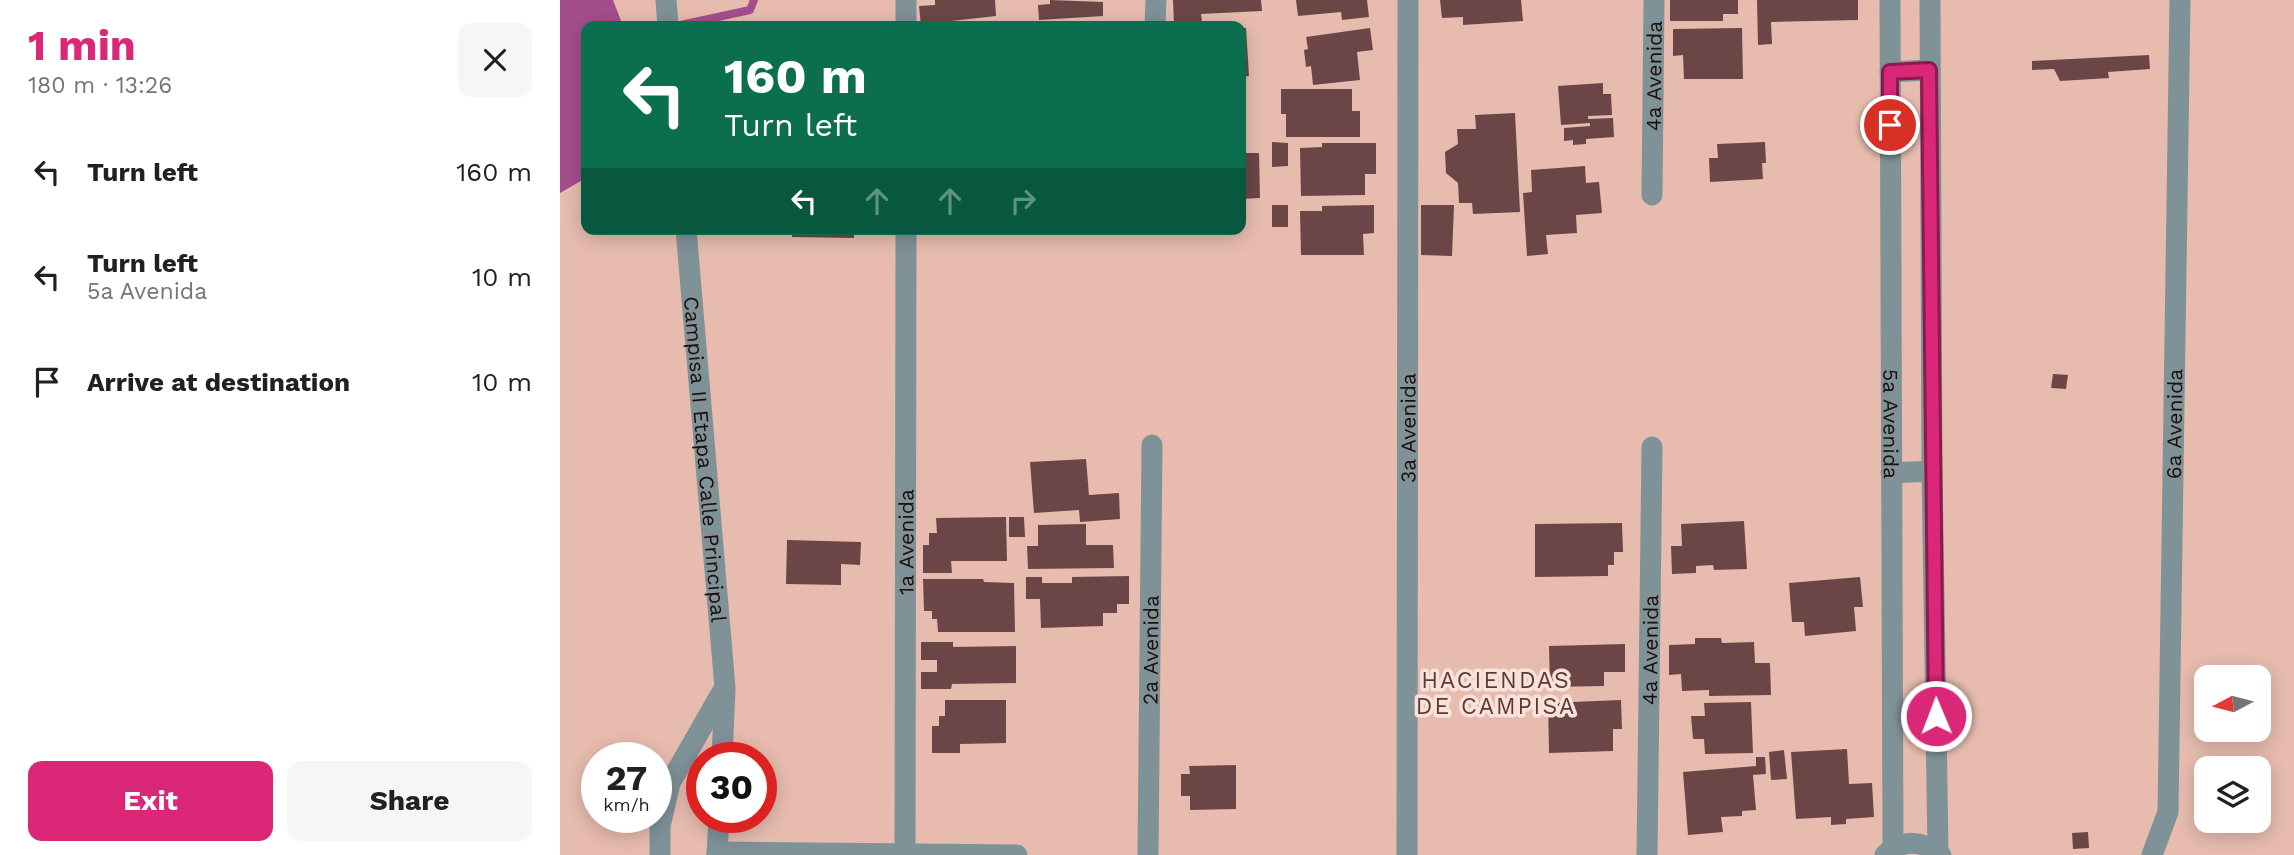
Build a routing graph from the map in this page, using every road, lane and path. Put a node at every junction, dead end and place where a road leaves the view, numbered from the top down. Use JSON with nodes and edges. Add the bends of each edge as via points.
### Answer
{"nodes":[{"id":1,"x":666,"y":0,"type":"edge"},
{"id":2,"x":906,"y":0,"type":"edge"},
{"id":3,"x":1156,"y":0,"type":"edge"},
{"id":4,"x":1408,"y":0,"type":"edge"},
{"id":5,"x":1654,"y":0,"type":"edge"},
{"id":6,"x":1890,"y":0,"type":"edge"},
{"id":7,"x":1930,"y":0,"type":"edge"},
{"id":8,"x":2180,"y":0,"type":"edge"},
{"id":9,"x":668,"y":21,"type":"edge"},
{"id":10,"x":906,"y":21,"type":"edge"},
{"id":11,"x":1155,"y":21,"type":"edge"},
{"id":12,"x":1929,"y":70,"type":"junction"},
{"id":13,"x":1890,"y":72,"type":"junction"},
{"id":14,"x":1652,"y":195,"type":"dead end"},
{"id":15,"x":686,"y":235,"type":"edge"},
{"id":16,"x":906,"y":235,"type":"edge"},
{"id":17,"x":1152,"y":445,"type":"dead end"},
{"id":18,"x":1652,"y":447,"type":"dead end"},
{"id":19,"x":1932,"y":471,"type":"junction"},
{"id":20,"x":1891,"y":473,"type":"junction"},
{"id":21,"x":725,"y":688,"type":"junction"},
{"id":22,"x":723,"y":742,"type":"edge"},
{"id":23,"x":718,"y":833,"type":"edge"},
{"id":24,"x":2154,"y":851,"type":"edge"},
{"id":25,"x":1889,"y":852,"type":"edge"},
{"id":26,"x":717,"y":854,"type":"edge"},
{"id":27,"x":1939,"y":854,"type":"edge"},
{"id":28,"x":660,"y":855,"type":"edge"},
{"id":29,"x":905,"y":855,"type":"edge"},
{"id":30,"x":1017,"y":855,"type":"edge"},
{"id":31,"x":1148,"y":855,"type":"edge"},
{"id":32,"x":1407,"y":855,"type":"edge"},
{"id":33,"x":1647,"y":855,"type":"edge"}],
"edges":[{"from":1,"to":9,"type":"street"},
{"from":2,"to":10,"type":"street"},
{"from":3,"to":11,"type":"street"},
{"from":4,"to":32,"type":"street","name":"3a Avenida"},
{"from":5,"to":14,"type":"street","name":"4a Avenida"},
{"from":6,"to":13,"type":"street","name":"5a Avenida"},
{"from":7,"to":12,"type":"street","name":"5a Avenida"},
{"from":8,"to":24,"type":"street","name":"6a Avenida","via":[[2168,811]]},
{"from":12,"to":13,"type":"street"},
{"from":12,"to":19,"type":"street","name":"5a Avenida"},
{"from":13,"to":20,"type":"street","name":"5a Avenida"},
{"from":15,"to":21,"type":"street","name":"Campisa II Etapa Calle Principal"},
{"from":16,"to":29,"type":"street","name":"1a Avenida"},
{"from":17,"to":31,"type":"street","name":"2a Avenida"},
{"from":18,"to":33,"type":"street","name":"4a Avenida"},
{"from":19,"to":20,"type":"street"},
{"from":19,"to":27,"type":"street","name":"5a Avenida"},
{"from":20,"to":25,"type":"street","name":"5a Avenida"},
{"from":21,"to":22,"type":"street","name":"Campisa II Etapa Calle Principal"},
{"from":21,"to":28,"type":"street","via":[[670,783],[660,826]]},
{"from":23,"to":26,"type":"street"},
{"from":25,"to":27,"type":"street","via":[[1907,843],[1929,846]]},
{"from":26,"to":29,"type":"street"},
{"from":29,"to":30,"type":"street"}]}
